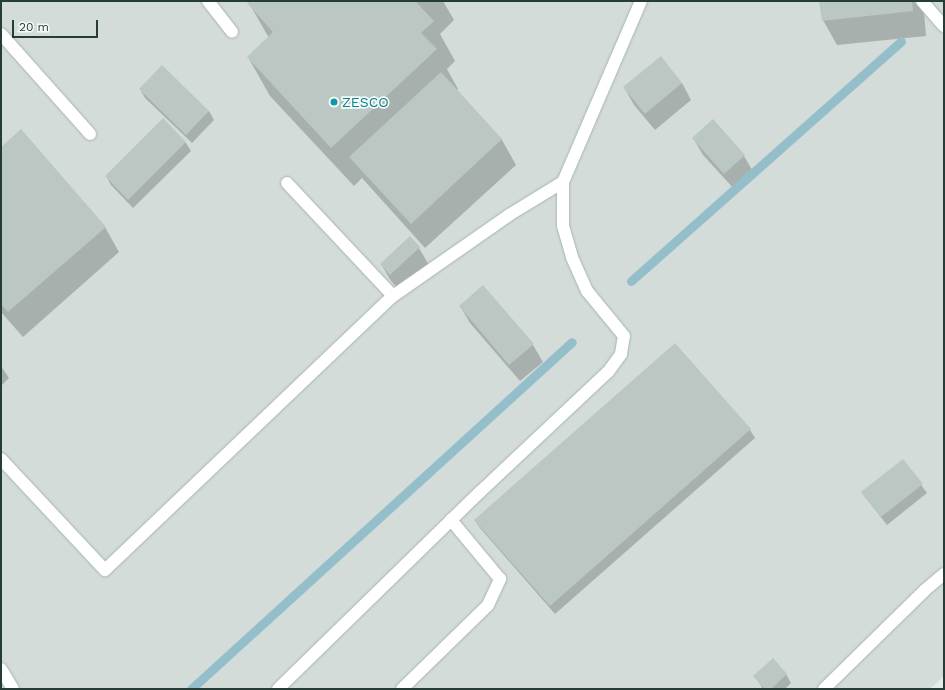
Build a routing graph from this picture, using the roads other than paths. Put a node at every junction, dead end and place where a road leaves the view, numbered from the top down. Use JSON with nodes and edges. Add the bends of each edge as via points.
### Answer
{"nodes":[{"id":1,"x":208,"y":1,"type":"edge"},
{"id":2,"x":641,"y":1,"type":"edge"},
{"id":3,"x":922,"y":1,"type":"edge"},
{"id":4,"x":944,"y":26,"type":"edge"},
{"id":5,"x":232,"y":32,"type":"dead end"},
{"id":6,"x":1,"y":34,"type":"edge"},
{"id":7,"x":90,"y":134,"type":"dead end"},
{"id":8,"x":563,"y":182,"type":"junction"},
{"id":9,"x":287,"y":183,"type":"dead end"},
{"id":10,"x":393,"y":296,"type":"junction"},
{"id":11,"x":1,"y":459,"type":"edge"},
{"id":12,"x":451,"y":520,"type":"junction"},
{"id":13,"x":944,"y":574,"type":"edge"},
{"id":14,"x":1,"y":669,"type":"edge"},
{"id":15,"x":13,"y":689,"type":"edge"},
{"id":16,"x":278,"y":689,"type":"edge"},
{"id":17,"x":402,"y":689,"type":"edge"},
{"id":18,"x":824,"y":689,"type":"edge"}],
"edges":[{"from":1,"to":5,"type":"lane"},
{"from":2,"to":8,"type":"lane"},
{"from":3,"to":4,"type":"lane"},
{"from":6,"to":7,"type":"lane"},
{"from":8,"to":10,"type":"lane","via":[[509,215]]},
{"from":8,"to":12,"type":"lane","via":[[563,226],[572,256],[587,291],[624,336],[621,354],[608,372]]},
{"from":9,"to":10,"type":"lane"},
{"from":10,"to":11,"type":"lane","via":[[105,570]]},
{"from":12,"to":16,"type":"lane"},
{"from":12,"to":17,"type":"lane","via":[[500,579],[488,605]]},
{"from":13,"to":18,"type":"lane"},
{"from":14,"to":15,"type":"lane"}]}
